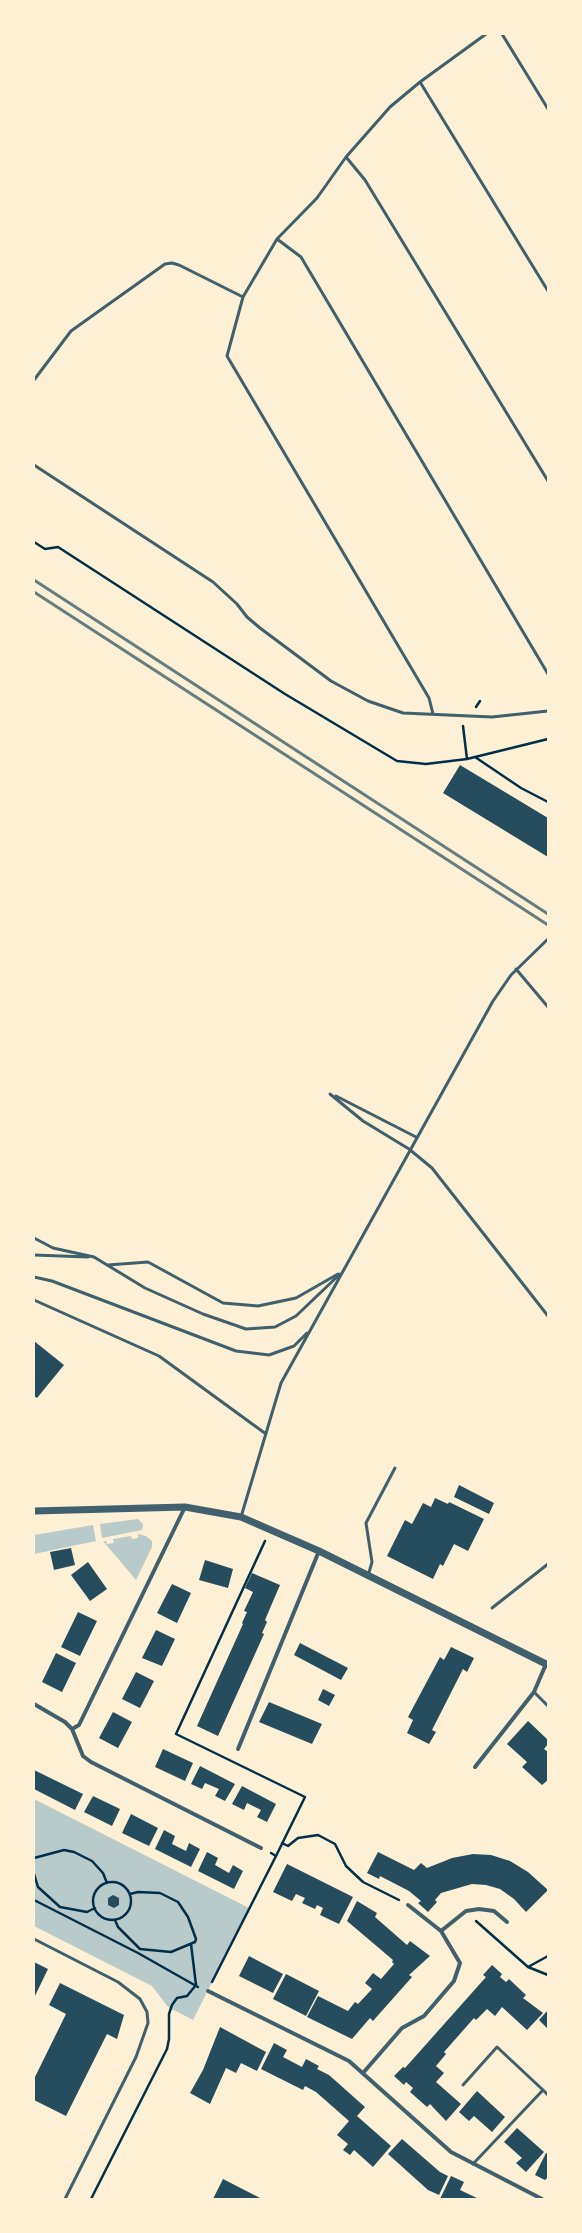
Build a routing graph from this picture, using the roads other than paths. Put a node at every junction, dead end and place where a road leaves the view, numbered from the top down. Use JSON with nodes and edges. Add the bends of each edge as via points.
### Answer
{"nodes":[{"id":1,"x":486,"y":34,"type":"edge"},
{"id":2,"x":502,"y":34,"type":"edge"},
{"id":3,"x":420,"y":82,"type":"junction"},
{"id":4,"x":548,"y":109,"type":"edge"},
{"id":5,"x":346,"y":157,"type":"junction"},
{"id":6,"x":277,"y":239,"type":"junction"},
{"id":7,"x":548,"y":291,"type":"edge"},
{"id":8,"x":243,"y":297,"type":"junction"},
{"id":9,"x":34,"y":380,"type":"edge"},
{"id":10,"x":34,"y":465,"type":"edge"},
{"id":11,"x":548,"y":481,"type":"edge"},
{"id":12,"x":548,"y":674,"type":"edge"},
{"id":13,"x":548,"y":711,"type":"edge"},
{"id":14,"x":433,"y":714,"type":"junction"},
{"id":15,"x":548,"y":940,"type":"edge"},
{"id":16,"x":516,"y":969,"type":"junction"},
{"id":17,"x":548,"y":1007,"type":"edge"},
{"id":18,"x":416,"y":1136,"type":"junction"},
{"id":19,"x":409,"y":1149,"type":"junction"},
{"id":20,"x":34,"y":1238,"type":"edge"},
{"id":21,"x":34,"y":1254,"type":"edge"},
{"id":22,"x":94,"y":1257,"type":"junction"},
{"id":23,"x":108,"y":1265,"type":"junction"},
{"id":24,"x":343,"y":1271,"type":"junction"},
{"id":25,"x":34,"y":1277,"type":"edge"},
{"id":26,"x":34,"y":1300,"type":"edge"},
{"id":27,"x":548,"y":1316,"type":"edge"},
{"id":28,"x":311,"y":1329,"type":"junction"},
{"id":29,"x":266,"y":1434,"type":"junction"},
{"id":30,"x":395,"y":1468,"type":"dead end"},
{"id":31,"x":185,"y":1507,"type":"junction"},
{"id":32,"x":34,"y":1511,"type":"edge"},
{"id":33,"x":240,"y":1517,"type":"junction"},
{"id":34,"x":319,"y":1552,"type":"junction"},
{"id":35,"x":548,"y":1564,"type":"edge"},
{"id":36,"x":368,"y":1576,"type":"junction"},
{"id":37,"x":492,"y":1608,"type":"dead end"},
{"id":38,"x":547,"y":1664,"type":"edge"},
{"id":39,"x":534,"y":1692,"type":"junction"},
{"id":40,"x":34,"y":1704,"type":"edge"},
{"id":41,"x":548,"y":1706,"type":"edge"},
{"id":42,"x":72,"y":1729,"type":"junction"},
{"id":43,"x":238,"y":1749,"type":"dead end"},
{"id":44,"x":475,"y":1767,"type":"dead end"},
{"id":45,"x":261,"y":1848,"type":"road end"},
{"id":46,"x":408,"y":1905,"type":"road end"},
{"id":47,"x":507,"y":1922,"type":"dead end"},
{"id":48,"x":441,"y":1931,"type":"junction"},
{"id":49,"x":34,"y":1939,"type":"edge"},
{"id":50,"x":208,"y":1991,"type":"road end"},
{"id":51,"x":363,"y":2073,"type":"junction"},
{"id":52,"x":463,"y":2084,"type":"dead end"},
{"id":53,"x":543,"y":2090,"type":"junction"},
{"id":54,"x":548,"y":2095,"type":"edge"},
{"id":55,"x":473,"y":2164,"type":"junction"},
{"id":56,"x":65,"y":2199,"type":"edge"},
{"id":57,"x":542,"y":2199,"type":"edge"}],
"edges":[{"from":1,"to":3,"type":"lane"},
{"from":2,"to":4,"type":"lane"},
{"from":3,"to":5,"type":"lane","via":[[381,116]]},
{"from":3,"to":7,"type":"lane"},
{"from":5,"to":6,"type":"lane","via":[[317,198]]},
{"from":5,"to":11,"type":"lane","via":[[365,180]]},
{"from":6,"to":8,"type":"lane"},
{"from":6,"to":12,"type":"lane","via":[[301,257]]},
{"from":8,"to":9,"type":"lane","via":[[179,265],[165,264],[71,331]]},
{"from":8,"to":14,"type":"lane","via":[[229,342],[228,360],[430,698]]},
{"from":10,"to":14,"type":"lane","via":[[213,582],[247,617],[331,681],[391,711]]},
{"from":13,"to":14,"type":"lane","via":[[492,717]]},
{"from":15,"to":16,"type":"lane"},
{"from":16,"to":17,"type":"lane"},
{"from":16,"to":18,"type":"lane","via":[[493,1001]]},
{"from":18,"to":19,"type":"lane"},
{"from":18,"to":19,"type":"lane","via":[[330,1094],[363,1121]]},
{"from":19,"to":24,"type":"lane"},
{"from":19,"to":27,"type":"lane","via":[[432,1168]]},
{"from":20,"to":22,"type":"lane","via":[[53,1248]]},
{"from":21,"to":22,"type":"lane"},
{"from":22,"to":23,"type":"lane"},
{"from":23,"to":24,"type":"lane","via":[[148,1262],[222,1304],[258,1306],[296,1298]]},
{"from":23,"to":24,"type":"lane","via":[[145,1288],[203,1314],[246,1329],[275,1327],[296,1316]]},
{"from":24,"to":28,"type":"lane"},
{"from":25,"to":28,"type":"lane","via":[[236,1351],[269,1355],[294,1346]]},
{"from":26,"to":29,"type":"lane","via":[[159,1356]]},
{"from":28,"to":29,"type":"lane","via":[[281,1383]]},
{"from":29,"to":33,"type":"lane"},
{"from":30,"to":36,"type":"lane","via":[[366,1523],[372,1562]]},
{"from":31,"to":32,"type":"street"},
{"from":31,"to":33,"type":"street"},
{"from":31,"to":42,"type":"street","via":[[79,1725]]},
{"from":33,"to":34,"type":"street"},
{"from":34,"to":36,"type":"street"},
{"from":34,"to":43,"type":"street"},
{"from":35,"to":37,"type":"lane"},
{"from":36,"to":38,"type":"street"},
{"from":38,"to":39,"type":"street"},
{"from":39,"to":41,"type":"lane"},
{"from":39,"to":44,"type":"street"},
{"from":40,"to":42,"type":"street","via":[[58,1716]]},
{"from":42,"to":45,"type":"street","via":[[83,1756],[91,1762]]},
{"from":46,"to":48,"type":"street"},
{"from":47,"to":48,"type":"street","via":[[494,1911],[479,1909],[466,1911]]},
{"from":48,"to":51,"type":"street","via":[[460,1963],[454,1981],[424,2016],[402,2028]]},
{"from":49,"to":56,"type":"lane","via":[[118,1982],[140,1999],[148,2023],[136,2058]]},
{"from":50,"to":51,"type":"street","via":[[349,2061]]},
{"from":51,"to":55,"type":"street","via":[[451,2152]]},
{"from":52,"to":53,"type":"lane","via":[[498,2048]]},
{"from":53,"to":54,"type":"lane"},
{"from":53,"to":55,"type":"lane"},
{"from":55,"to":57,"type":"street"}]}
